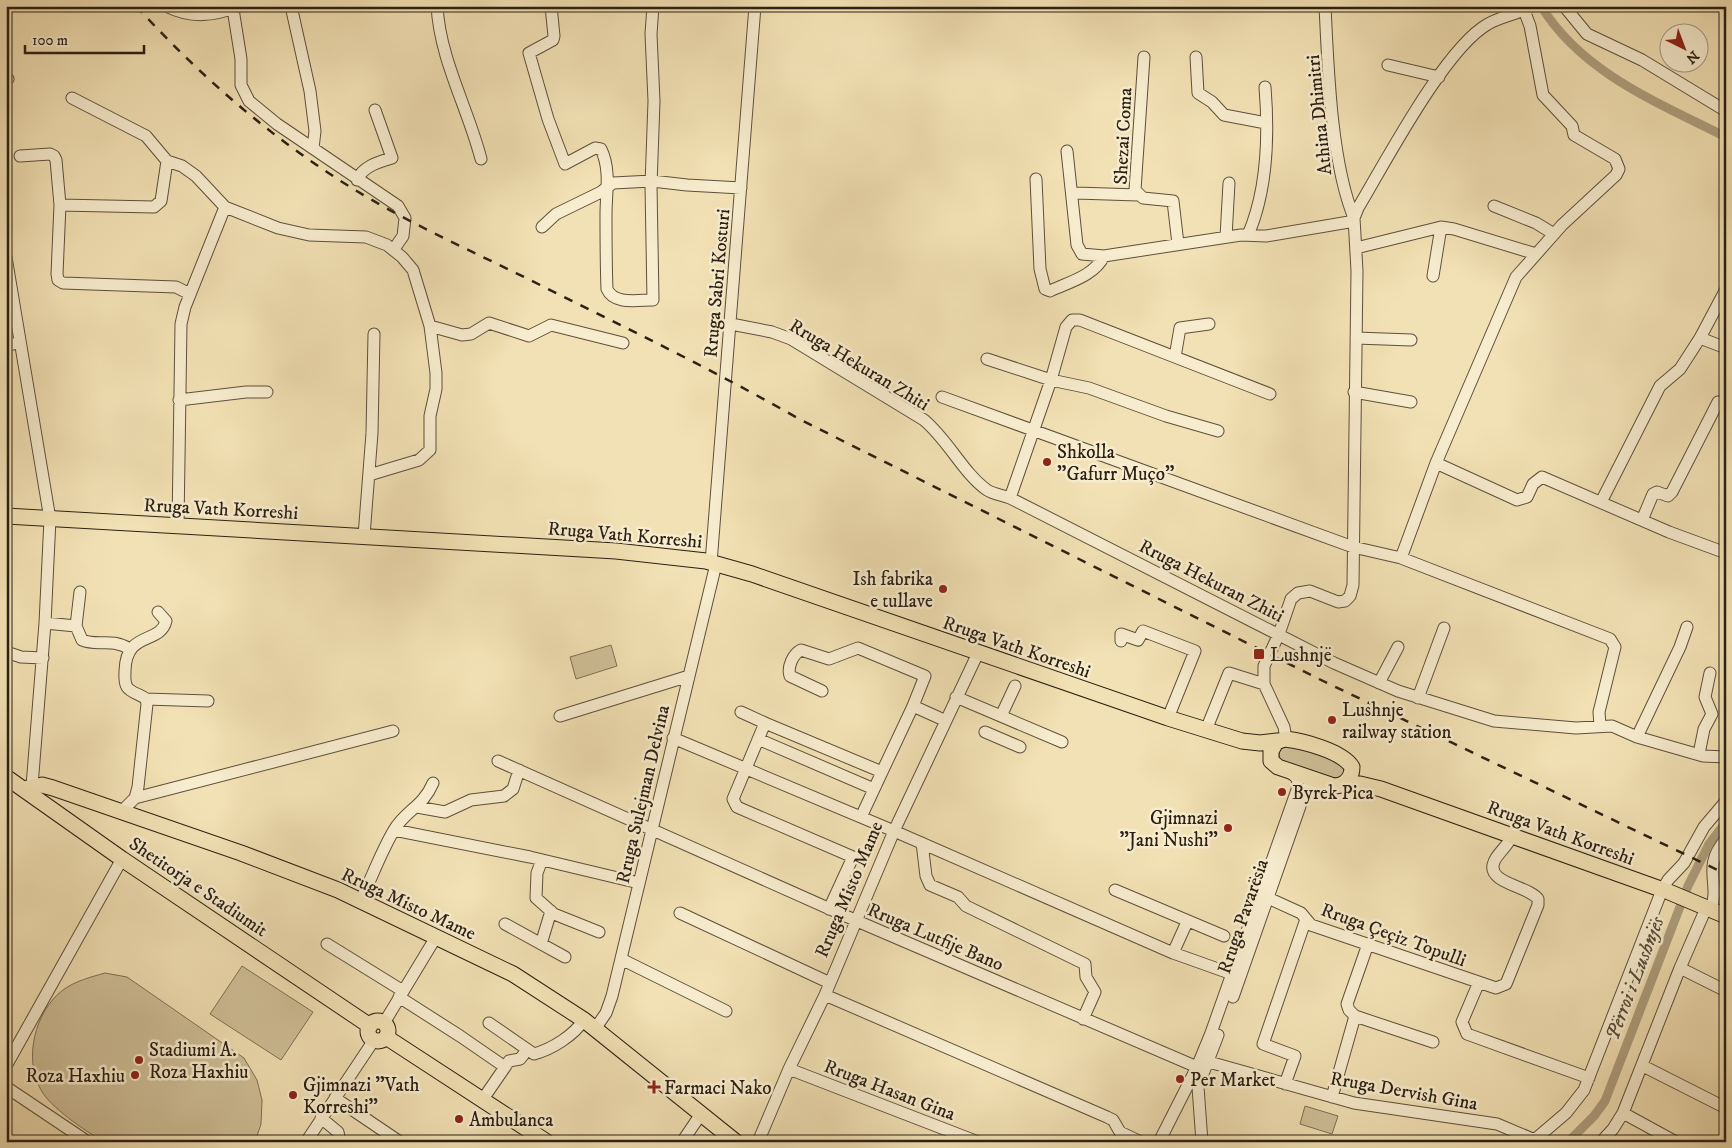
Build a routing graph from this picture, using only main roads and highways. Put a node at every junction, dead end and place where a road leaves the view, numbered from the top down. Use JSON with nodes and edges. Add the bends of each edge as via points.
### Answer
{"nodes":[{"id":1,"x":6,"y":516,"type":"edge"},
{"id":2,"x":1282,"y":740,"type":"junction"},
{"id":3,"x":1242,"y":741,"type":"junction"},
{"id":4,"x":1272,"y":762,"type":"junction"},
{"id":5,"x":1351,"y":766,"type":"junction"},
{"id":6,"x":6,"y":777,"type":"edge"},
{"id":7,"x":1341,"y":785,"type":"junction"},
{"id":8,"x":27,"y":787,"type":"junction"},
{"id":9,"x":1381,"y":788,"type":"junction"},
{"id":10,"x":1726,"y":916,"type":"edge"},
{"id":11,"x":547,"y":1142,"type":"edge"},
{"id":12,"x":736,"y":1142,"type":"edge"}],
"edges":[{"from":1,"to":3,"type":"main road","name":"Rruga Vath Korreshi","via":[[616,551],[714,563]]},
{"from":2,"to":3,"type":"main road","name":"Rruga Vath Korreshi","via":[[1260,744]]},
{"from":2,"to":4,"type":"main road","via":[[1271,751]]},
{"from":2,"to":5,"type":"main road","name":"Rruga Vath Korreshi","via":[[1337,755]]},
{"from":3,"to":4,"type":"main road","name":"Rruga Vath Korreshi","via":[[1261,751]]},
{"from":4,"to":7,"type":"main road","name":"Rruga Vath Korreshi","via":[[1278,768],[1320,782]]},
{"from":5,"to":7,"type":"main road","via":[[1350,776]]},
{"from":5,"to":9,"type":"main road","name":"Rruga Vath Korreshi"},
{"from":6,"to":8,"type":"main road","name":"Shetitorja e Stadiumit"},
{"from":7,"to":9,"type":"main road","name":"Rruga Vath Korreshi"},
{"from":8,"to":11,"type":"main road","name":"Shetitorja e Stadiumit","via":[[122,859]]},
{"from":8,"to":12,"type":"main road","name":"Rruga Misto Mame","via":[[53,788],[241,853],[361,900],[512,974],[589,1024]]},
{"from":9,"to":10,"type":"main road","name":"Rruga Vath Korreshi","via":[[1666,891]]}]}
